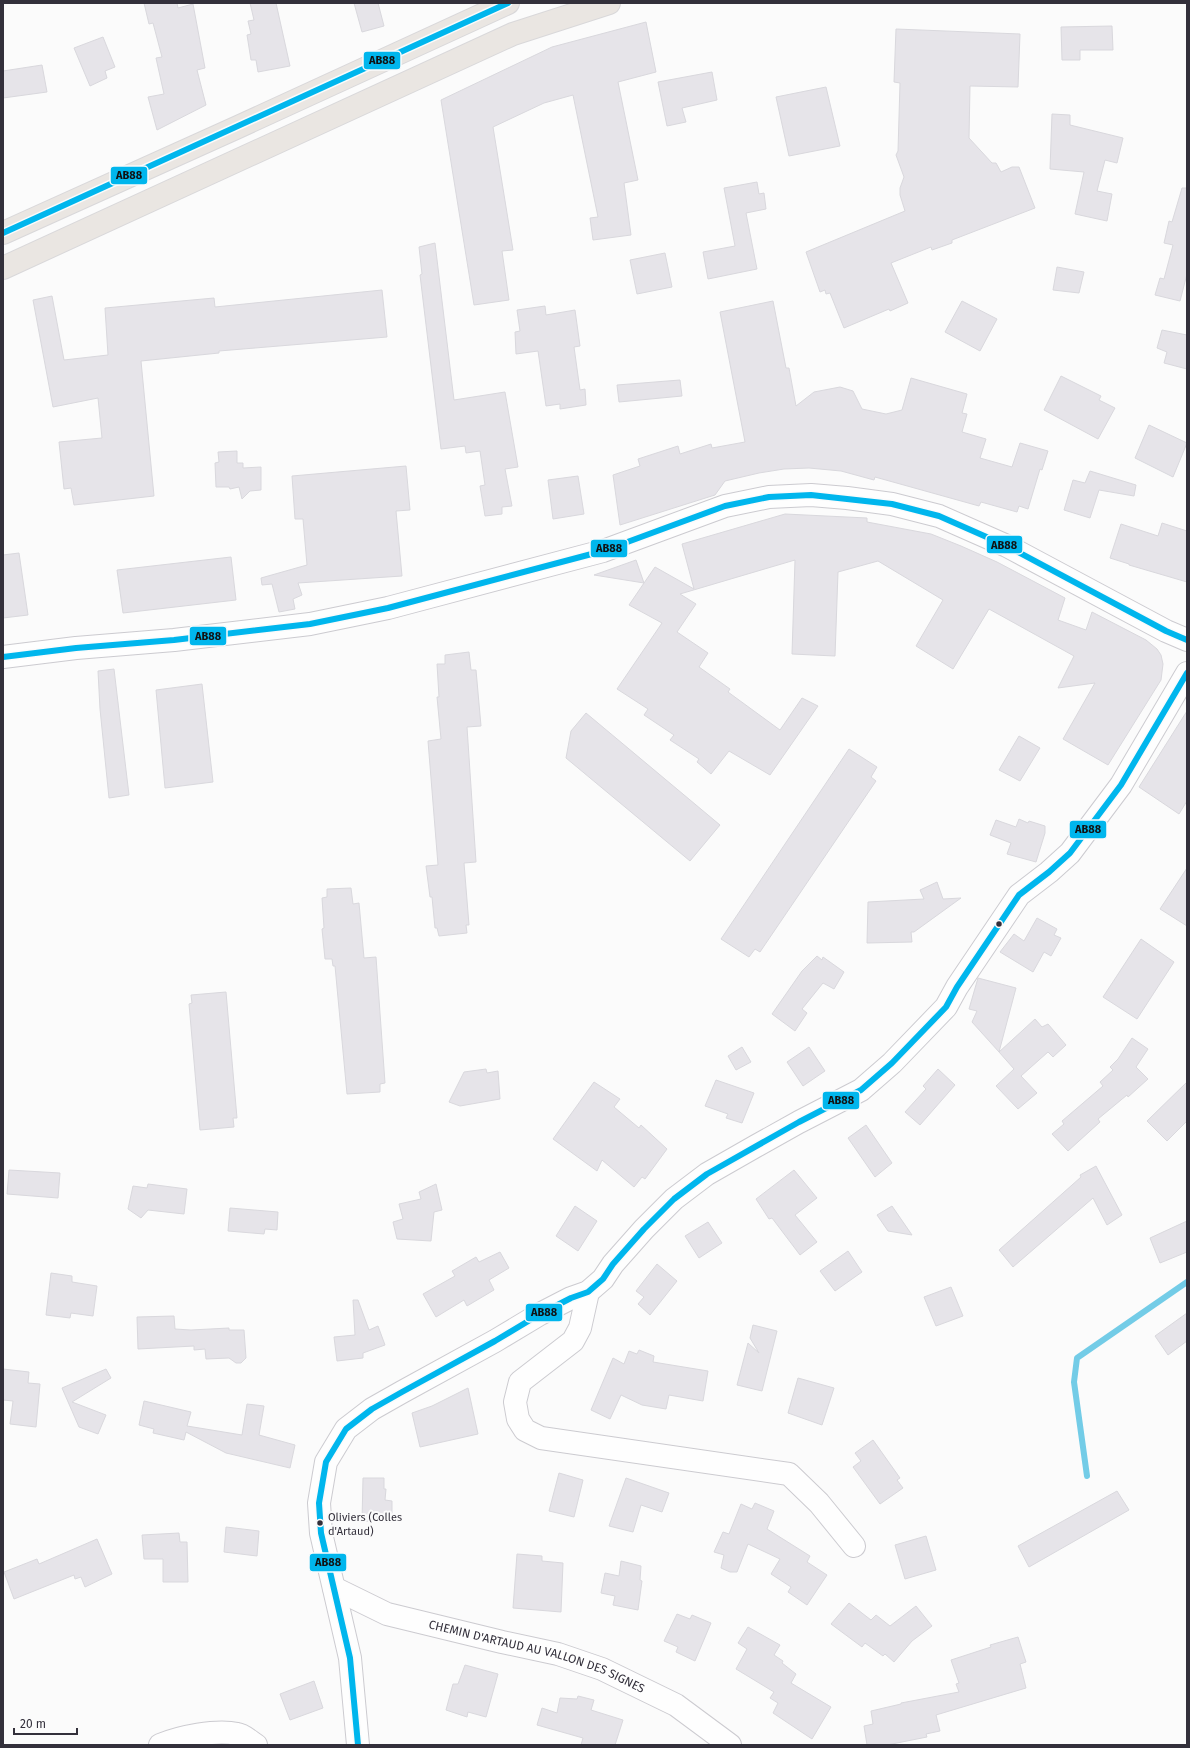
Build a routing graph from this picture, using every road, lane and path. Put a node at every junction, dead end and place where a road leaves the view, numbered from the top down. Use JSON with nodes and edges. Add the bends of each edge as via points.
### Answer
{"nodes":[{"id":1,"x":508,"y":3,"type":"edge"},
{"id":2,"x":609,"y":3,"type":"edge"},
{"id":3,"x":3,"y":233,"type":"edge"},
{"id":4,"x":3,"y":268,"type":"edge"},
{"id":5,"x":1187,"y":640,"type":"edge"},
{"id":6,"x":3,"y":657,"type":"edge"},
{"id":7,"x":1187,"y":673,"type":"edge"},
{"id":8,"x":588,"y":1292,"type":"junction"},
{"id":9,"x":854,"y":1546,"type":"dead end"},
{"id":10,"x":334,"y":1588,"type":"junction"},
{"id":11,"x":160,"y":1745,"type":"edge"},
{"id":12,"x":256,"y":1745,"type":"edge"},
{"id":13,"x":358,"y":1745,"type":"edge"},
{"id":14,"x":730,"y":1745,"type":"edge"}],
"edges":[{"from":1,"to":3,"type":"main road"},
{"from":2,"to":4,"type":"main road","via":[[513,34]]},
{"from":5,"to":6,"type":"street","via":[[1007,546],[939,516],[892,504],[811,495],[769,497],[725,506],[603,551],[403,604],[310,624]]},
{"from":7,"to":8,"type":"street","via":[[1121,785],[1070,853],[1019,895],[946,1007],[861,1090],[707,1174],[674,1199],[644,1229],[603,1279]]},
{"from":8,"to":9,"type":"street","via":[[580,1328],[573,1341],[520,1382],[515,1402],[518,1419],[525,1430],[541,1438],[789,1474],[819,1502]]},
{"from":8,"to":10,"type":"street","via":[[540,1314],[402,1392],[372,1409],[346,1429],[326,1462],[319,1502],[321,1534]]},
{"from":10,"to":13,"type":"street","via":[[350,1658]]},
{"from":10,"to":14,"type":"street","name":"CHEMIN D'ARTAUD AU VALLON DES SIGNES","via":[[387,1614],[558,1654],[602,1669],[676,1705]]},
{"from":11,"to":12,"type":"street","via":[[212,1733],[238,1734]]}]}
